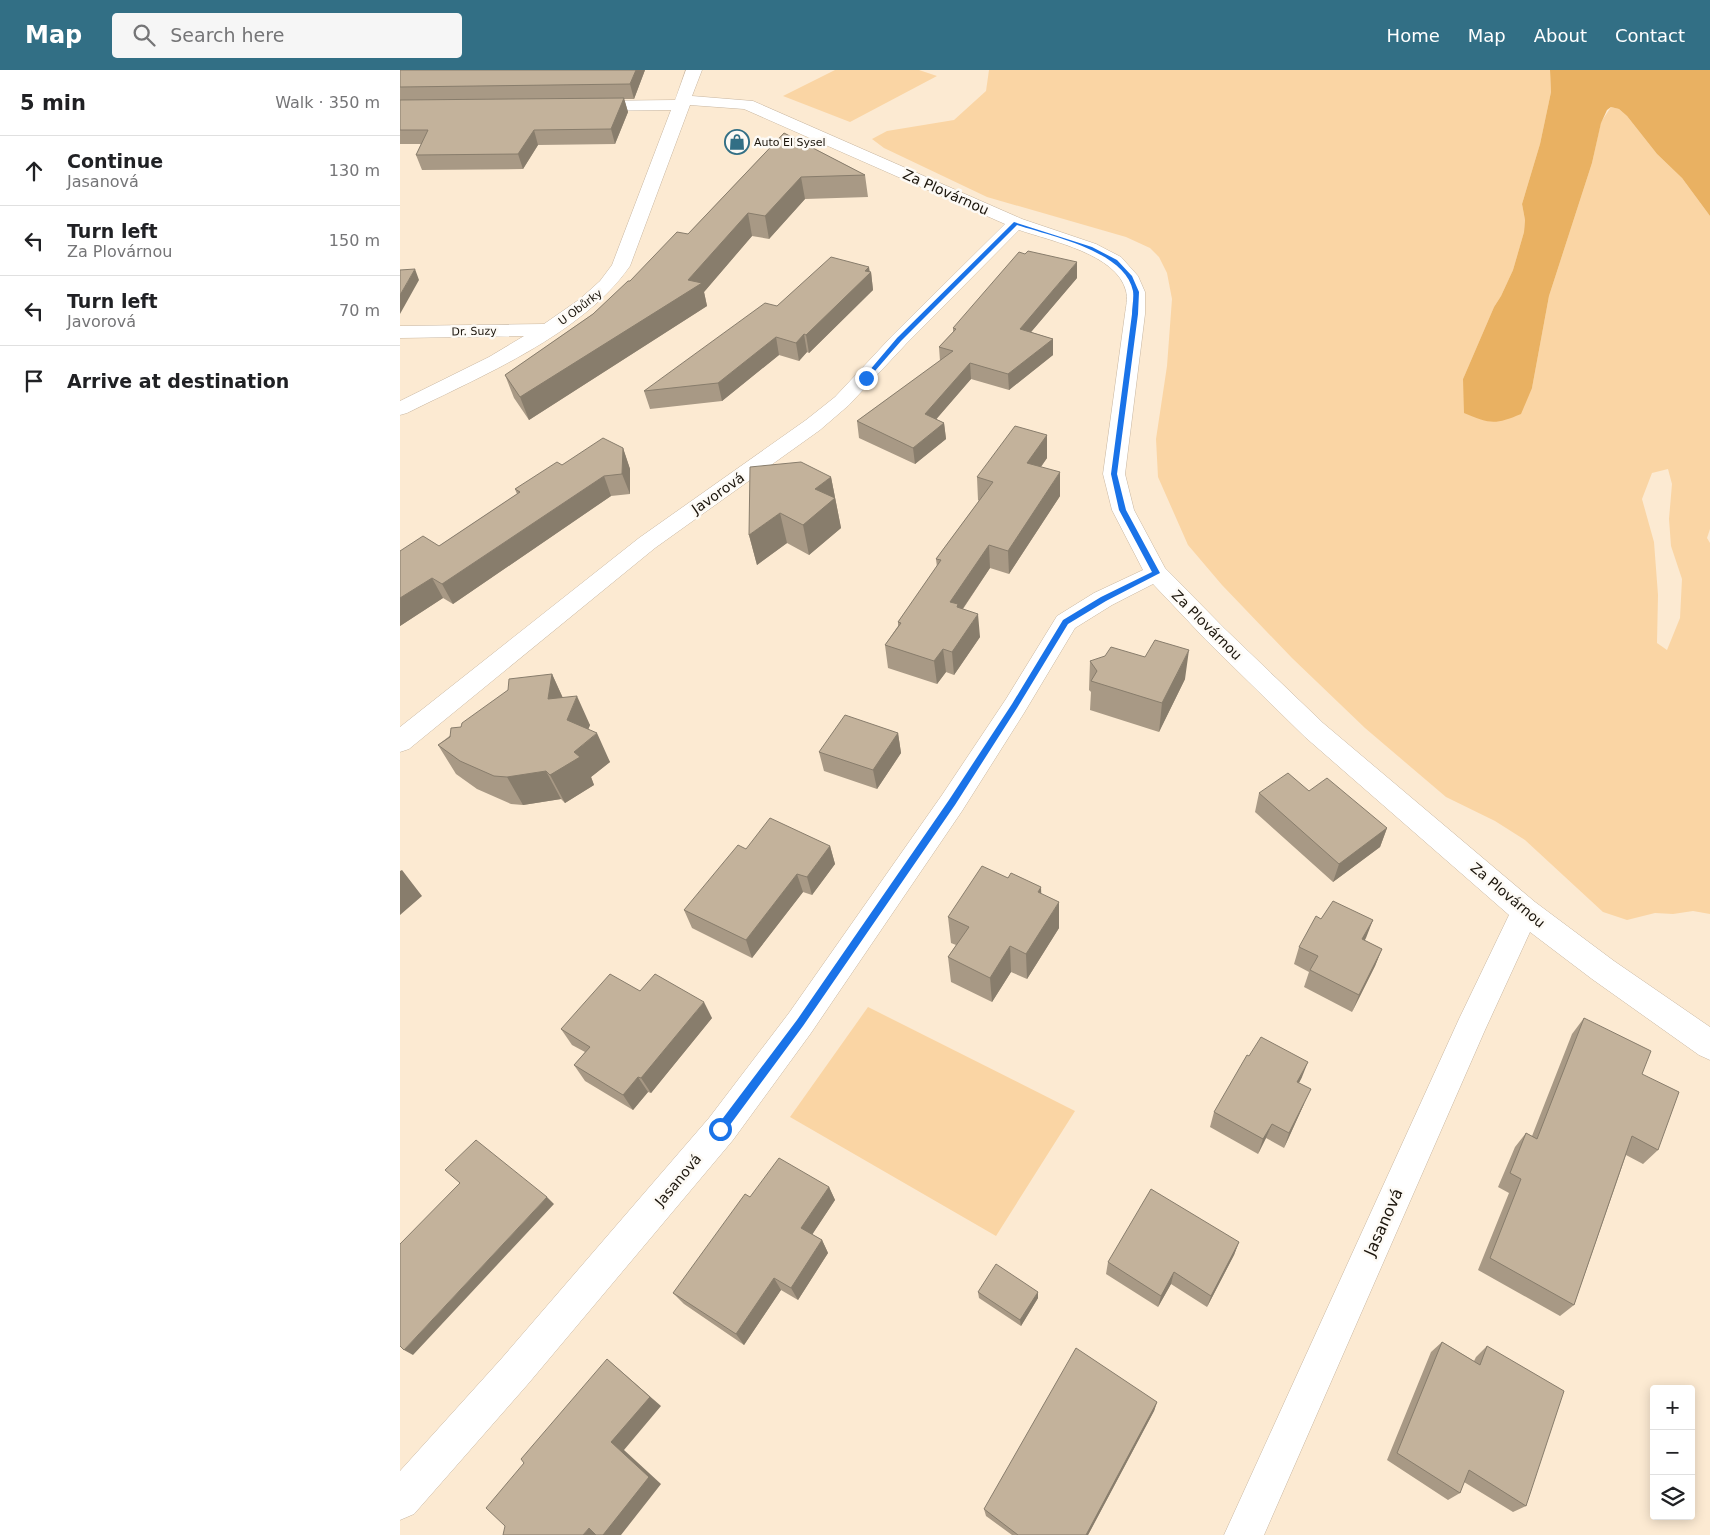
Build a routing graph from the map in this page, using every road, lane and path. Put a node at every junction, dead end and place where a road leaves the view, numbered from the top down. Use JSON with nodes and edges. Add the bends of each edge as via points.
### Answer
{"nodes":[{"id":1,"x":694,"y":70,"type":"edge"},
{"id":2,"x":682,"y":102,"type":"junction"},
{"id":3,"x":575,"y":106,"type":"edge"},
{"id":4,"x":1016,"y":223,"type":"junction"},
{"id":5,"x":549,"y":330,"type":"junction"},
{"id":6,"x":400,"y":332,"type":"edge"},
{"id":7,"x":400,"y":409,"type":"edge"},
{"id":8,"x":1156,"y":573,"type":"junction"},
{"id":9,"x":400,"y":742,"type":"edge"},
{"id":10,"x":1525,"y":911,"type":"junction"},
{"id":11,"x":1710,"y":1045,"type":"edge"},
{"id":12,"x":400,"y":1500,"type":"edge"},
{"id":13,"x":1244,"y":1535,"type":"edge"}],
"edges":[{"from":1,"to":2,"type":"street","name":"U Obůrky"},
{"from":2,"to":3,"type":"street","name":"Za Plovárnou"},
{"from":2,"to":4,"type":"street","name":"Za Plovárnou","via":[[747,104]]},
{"from":2,"to":5,"type":"street","name":"U Obůrky","via":[[621,266],[600,291]]},
{"from":4,"to":8,"type":"street","name":"Za Plovárnou","via":[[1090,248],[1115,261],[1129,276],[1136,292],[1114,474],[1123,510]]},
{"from":4,"to":9,"type":"street","name":"Javorová","via":[[842,401],[647,543]]},
{"from":5,"to":6,"type":"street","name":"Dr. Suzy"},
{"from":5,"to":7,"type":"street","name":"U Obůrky","via":[[496,361]]},
{"from":8,"to":10,"type":"street","name":"Za Plovárnou","via":[[1314,730]]},
{"from":8,"to":12,"type":"street","name":"Jasanová","via":[[1103,599],[1066,622],[952,803],[800,1023],[720,1129],[522,1364]]},
{"from":10,"to":11,"type":"street","name":"Za Plovárnou"},
{"from":10,"to":13,"type":"street","name":"Jasanová"}]}
